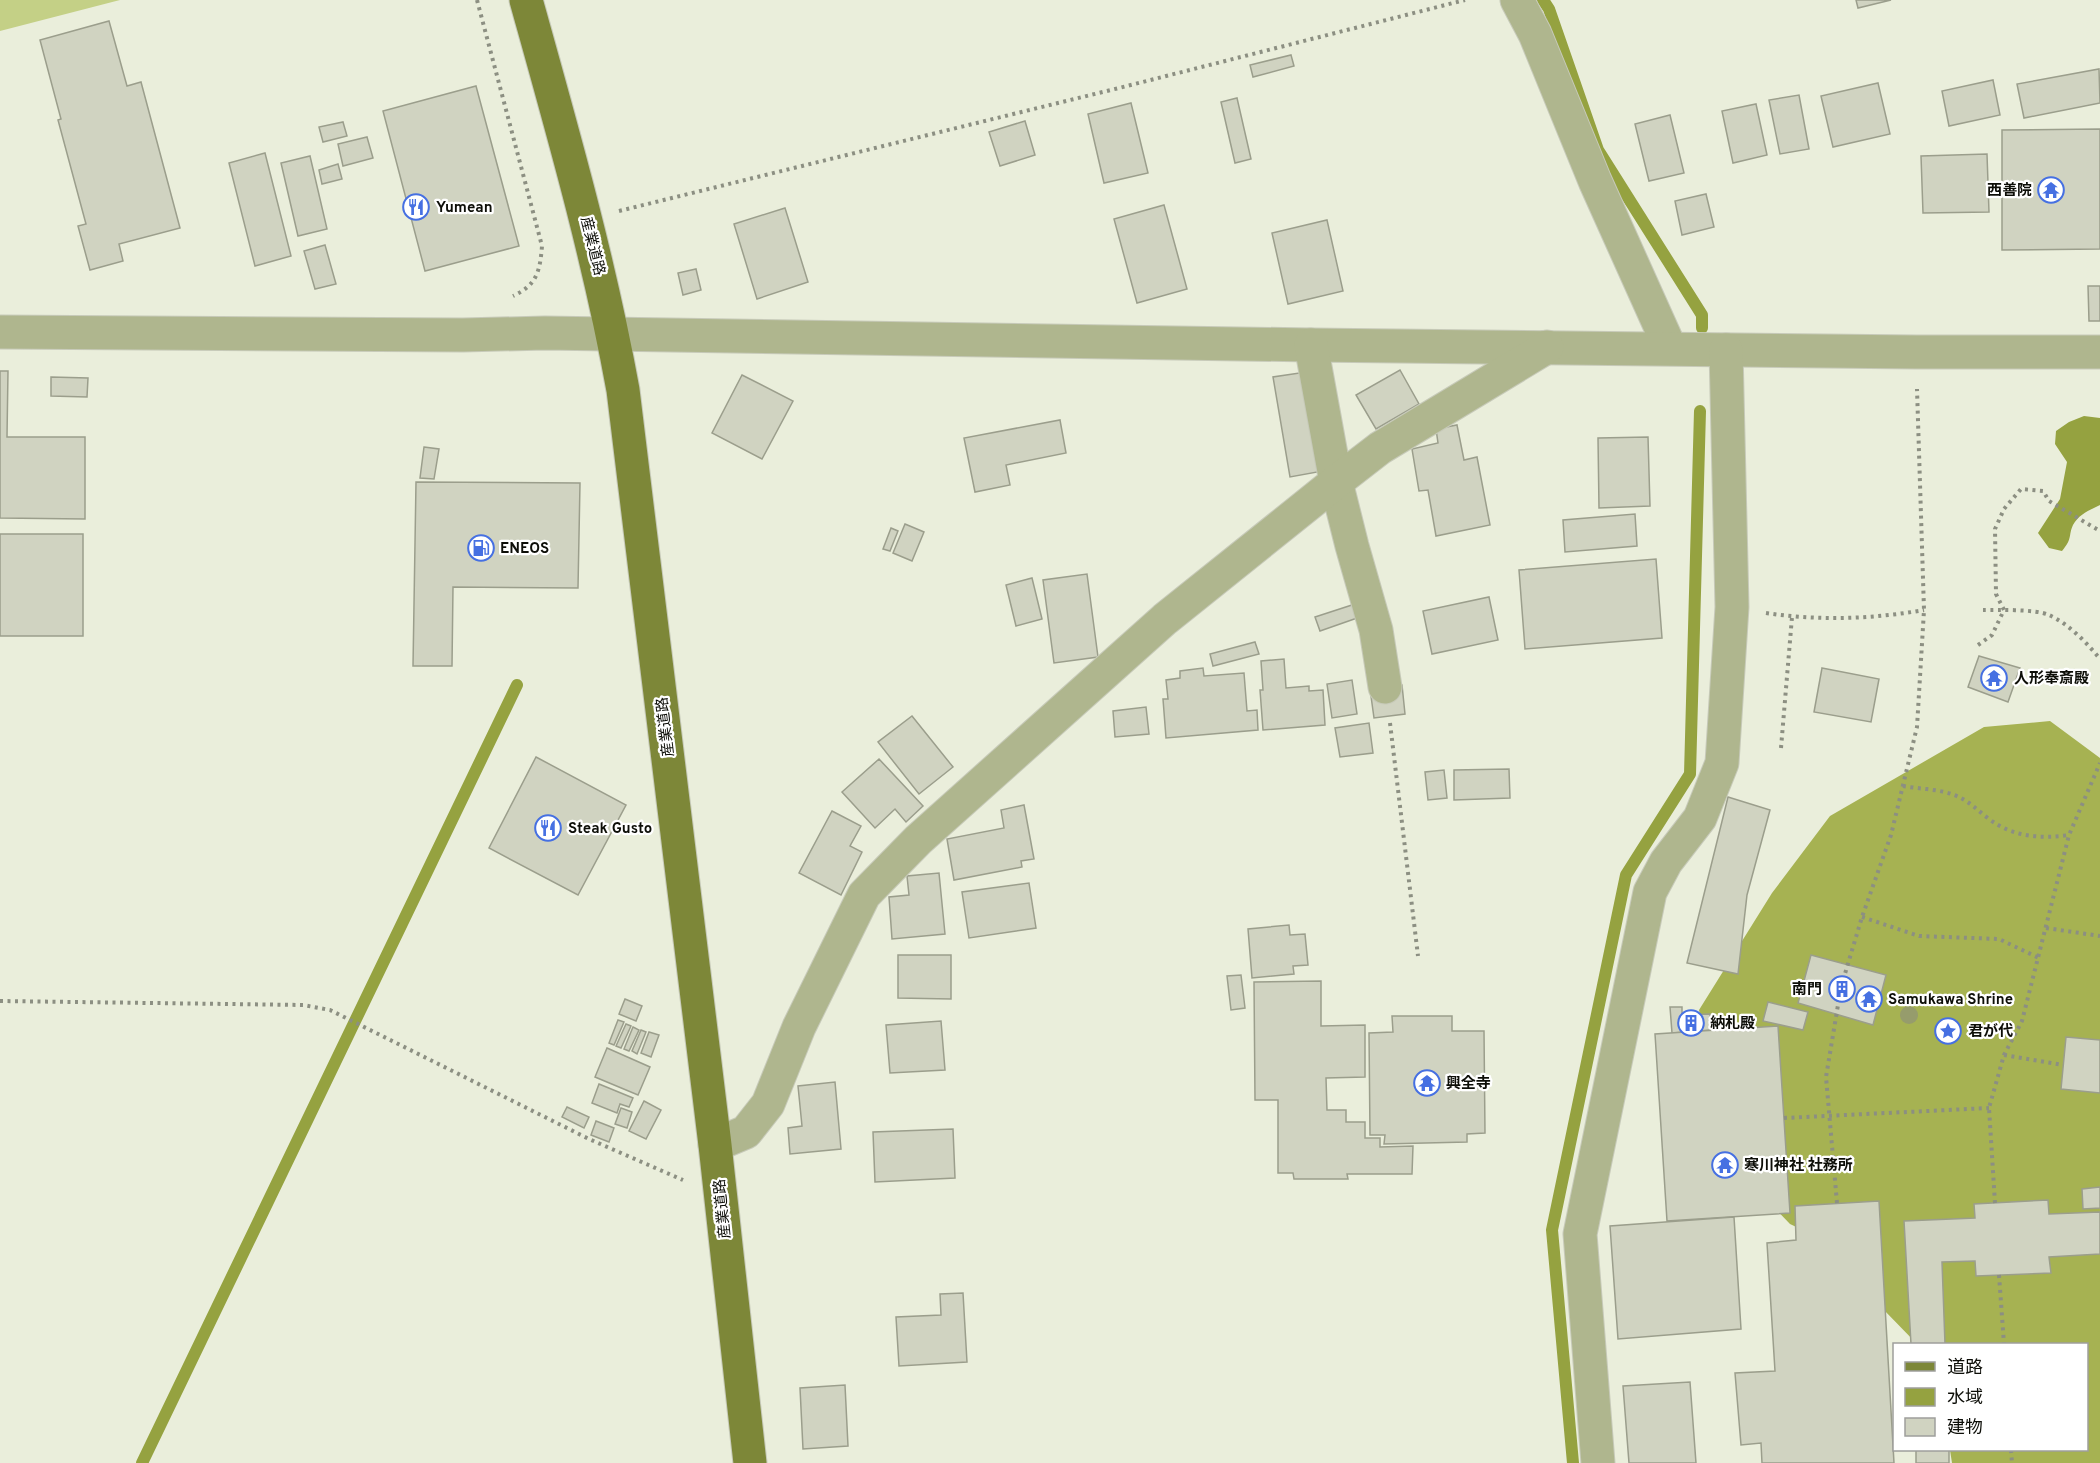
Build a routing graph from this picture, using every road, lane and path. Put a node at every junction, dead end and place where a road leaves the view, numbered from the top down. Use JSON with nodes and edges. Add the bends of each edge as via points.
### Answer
{"nodes":[{"id":1,"x":477,"y":0,"type":"edge"},
{"id":2,"x":526,"y":0,"type":"edge"},
{"id":3,"x":1465,"y":0,"type":"edge"},
{"id":4,"x":1517,"y":0,"type":"edge"},
{"id":5,"x":586,"y":219,"type":"junction"},
{"id":6,"x":509,"y":298,"type":"dead end"},
{"id":7,"x":0,"y":332,"type":"edge"},
{"id":8,"x":613,"y":335,"type":"junction"},
{"id":9,"x":1311,"y":345,"type":"junction"},
{"id":10,"x":1547,"y":347,"type":"junction"},
{"id":11,"x":1670,"y":348,"type":"junction"},
{"id":12,"x":1726,"y":350,"type":"junction"},
{"id":13,"x":1916,"y":352,"type":"junction"},
{"id":14,"x":2100,"y":352,"type":"edge"},
{"id":15,"x":1336,"y":482,"type":"junction"},
{"id":16,"x":2100,"y":531,"type":"edge"},
{"id":17,"x":1732,"y":607,"type":"junction"},
{"id":18,"x":1924,"y":610,"type":"junction"},
{"id":19,"x":1983,"y":610,"type":"dead end"},
{"id":20,"x":2004,"y":610,"type":"junction"},
{"id":21,"x":1792,"y":617,"type":"junction"},
{"id":22,"x":1978,"y":645,"type":"dead end"},
{"id":23,"x":2100,"y":659,"type":"edge"},
{"id":24,"x":1387,"y":701,"type":"joint"},
{"id":25,"x":1781,"y":748,"type":"dead end"},
{"id":26,"x":2100,"y":764,"type":"edge"},
{"id":27,"x":1903,"y":786,"type":"junction"},
{"id":28,"x":2069,"y":835,"type":"junction"},
{"id":29,"x":1862,"y":917,"type":"junction"},
{"id":30,"x":2046,"y":928,"type":"junction"},
{"id":31,"x":2100,"y":936,"type":"edge"},
{"id":32,"x":1418,"y":956,"type":"dead end"},
{"id":33,"x":2039,"y":958,"type":"junction"},
{"id":34,"x":0,"y":1001,"type":"edge"},
{"id":35,"x":2004,"y":1055,"type":"junction"},
{"id":36,"x":2063,"y":1065,"type":"dead end"},
{"id":37,"x":1989,"y":1108,"type":"junction"},
{"id":38,"x":1830,"y":1116,"type":"junction"},
{"id":39,"x":1784,"y":1118,"type":"dead end"},
{"id":40,"x":715,"y":1145,"type":"junction"},
{"id":41,"x":721,"y":1194,"type":"junction"},
{"id":42,"x":1838,"y":1203,"type":"dead end"},
{"id":43,"x":1995,"y":1203,"type":"dead end"},
{"id":44,"x":1999,"y":1275,"type":"dead end"},
{"id":45,"x":2004,"y":1343,"type":"edge"},
{"id":46,"x":750,"y":1463,"type":"edge"},
{"id":47,"x":1598,"y":1463,"type":"edge"}],
"edges":[{"from":1,"to":6,"type":"path","via":[[542,246],[540,269],[528,289]]},
{"from":2,"to":5,"type":"main road","name":"産業道路"},
{"from":3,"to":5,"type":"path"},
{"from":4,"to":11,"type":"street"},
{"from":5,"to":8,"type":"main road","name":"産業道路"},
{"from":7,"to":8,"type":"street"},
{"from":8,"to":9,"type":"street"},
{"from":8,"to":40,"type":"main road","name":"産業道路","via":[[629,431]]},
{"from":9,"to":10,"type":"street"},
{"from":9,"to":15,"type":"street"},
{"from":10,"to":11,"type":"street"},
{"from":10,"to":15,"type":"street","via":[[1380,448]]},
{"from":11,"to":12,"type":"street"},
{"from":12,"to":13,"type":"street"},
{"from":12,"to":17,"type":"street"},
{"from":13,"to":14,"type":"street"},
{"from":13,"to":18,"type":"path"},
{"from":15,"to":24,"type":"street","via":[[1376,630]]},
{"from":15,"to":40,"type":"street","via":[[1165,619],[918,840],[864,895],[799,1027],[768,1104],[746,1132]]},
{"from":16,"to":20,"type":"path","via":[[2049,501],[2043,491],[2021,489],[2004,509],[1995,529],[1996,594]]},
{"from":17,"to":21,"type":"path"},
{"from":17,"to":47,"type":"street","via":[[1722,763],[1700,818],[1666,862],[1650,892],[1580,1234]]},
{"from":18,"to":21,"type":"path","via":[[1885,617]]},
{"from":18,"to":27,"type":"path","via":[[1917,727]]},
{"from":19,"to":20,"type":"path"},
{"from":20,"to":22,"type":"path","via":[[1992,635]]},
{"from":20,"to":23,"type":"path","via":[[2048,615]]},
{"from":21,"to":25,"type":"path"},
{"from":24,"to":32,"type":"path"},
{"from":26,"to":28,"type":"path"},
{"from":27,"to":28,"type":"path","via":[[1953,794],[2019,836]]},
{"from":27,"to":29,"type":"path","via":[[1891,835]]},
{"from":28,"to":30,"type":"path"},
{"from":29,"to":33,"type":"path","via":[[1919,936],[1999,939]]},
{"from":29,"to":38,"type":"path","via":[[1841,987],[1826,1077]]},
{"from":30,"to":31,"type":"path"},
{"from":30,"to":33,"type":"path"},
{"from":33,"to":35,"type":"path","via":[[2022,1021]]},
{"from":34,"to":41,"type":"path","via":[[303,1005],[330,1010],[589,1139]]},
{"from":35,"to":36,"type":"path"},
{"from":35,"to":37,"type":"path"},
{"from":37,"to":38,"type":"path"},
{"from":37,"to":43,"type":"path"},
{"from":38,"to":39,"type":"path"},
{"from":38,"to":42,"type":"path"},
{"from":40,"to":41,"type":"main road","name":"産業道路"},
{"from":41,"to":46,"type":"main road","name":"産業道路"},
{"from":44,"to":45,"type":"path"}]}
